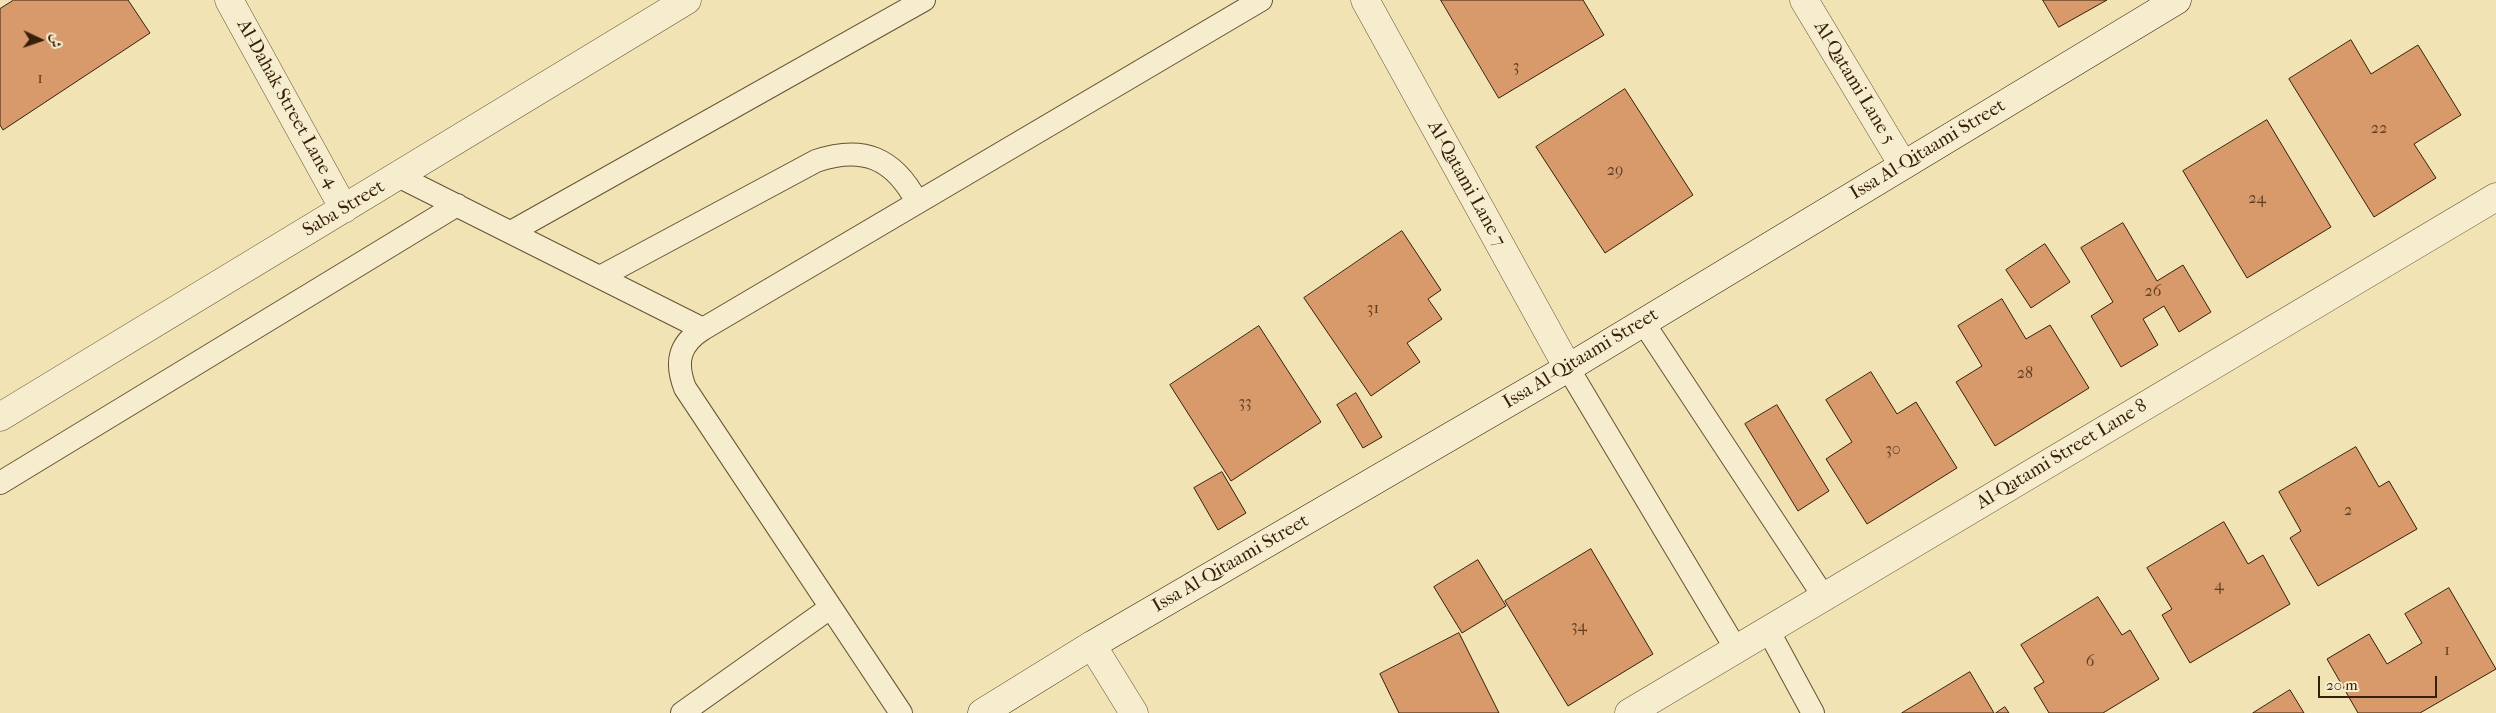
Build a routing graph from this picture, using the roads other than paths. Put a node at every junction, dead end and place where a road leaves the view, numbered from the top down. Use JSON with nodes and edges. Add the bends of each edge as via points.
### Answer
{"nodes":[{"id":1,"x":229,"y":0,"type":"edge"},
{"id":2,"x":687,"y":0,"type":"edge"},
{"id":3,"x":924,"y":0,"type":"edge"},
{"id":4,"x":1261,"y":0,"type":"edge"},
{"id":5,"x":1366,"y":0,"type":"edge"},
{"id":6,"x":1804,"y":0,"type":"edge"},
{"id":7,"x":2177,"y":0,"type":"edge"},
{"id":8,"x":1903,"y":165,"type":"junction"},
{"id":9,"x":398,"y":176,"type":"junction"},
{"id":10,"x":2496,"y":197,"type":"edge"},
{"id":11,"x":918,"y":202,"type":"junction"},
{"id":12,"x":457,"y":205,"type":"junction"},
{"id":13,"x":344,"y":209,"type":"junction"},
{"id":14,"x":511,"y":232,"type":"junction"},
{"id":15,"x":600,"y":277,"type":"junction"},
{"id":16,"x":1643,"y":322,"type":"junction"},
{"id":17,"x":703,"y":329,"type":"junction"},
{"id":18,"x":1568,"y":368,"type":"junction"},
{"id":19,"x":0,"y":418,"type":"edge"},
{"id":20,"x":0,"y":483,"type":"edge"},
{"id":21,"x":1824,"y":597,"type":"junction"},
{"id":22,"x":830,"y":608,"type":"junction"},
{"id":23,"x":1768,"y":630,"type":"junction"},
{"id":24,"x":1092,"y":645,"type":"junction"},
{"id":25,"x":1736,"y":649,"type":"junction"},
{"id":26,"x":682,"y":713,"type":"edge"},
{"id":27,"x":901,"y":713,"type":"edge"},
{"id":28,"x":982,"y":713,"type":"edge"},
{"id":29,"x":1134,"y":713,"type":"edge"},
{"id":30,"x":1629,"y":713,"type":"edge"},
{"id":31,"x":1813,"y":713,"type":"edge"}],
"edges":[{"from":1,"to":13,"type":"street","name":"Al-Dahak Street Lane 4"},
{"from":2,"to":9,"type":"street","name":"Saba Street"},
{"from":3,"to":14,"type":"lane"},
{"from":4,"to":11,"type":"lane"},
{"from":5,"to":18,"type":"street","name":"Al-Qatami Lane 7"},
{"from":6,"to":8,"type":"street","name":"Al-Qatami Lane 5"},
{"from":7,"to":8,"type":"street","name":"Issa Al-Qitaami Street"},
{"from":8,"to":16,"type":"street","name":"Issa Al-Qitaami Street"},
{"from":9,"to":12,"type":"lane"},
{"from":9,"to":13,"type":"street","name":"Saba Street"},
{"from":10,"to":21,"type":"street","name":"Al-Qatami Street Lane 8"},
{"from":11,"to":15,"type":"lane","via":[[894,169],[876,159],[856,154],[835,155],[816,161]]},
{"from":11,"to":17,"type":"lane"},
{"from":12,"to":14,"type":"lane"},
{"from":12,"to":20,"type":"lane"},
{"from":13,"to":19,"type":"street","name":"Saba Street"},
{"from":14,"to":15,"type":"lane"},
{"from":15,"to":17,"type":"lane"},
{"from":16,"to":18,"type":"street","name":"Issa Al-Qitaami Street"},
{"from":16,"to":21,"type":"lane"},
{"from":17,"to":22,"type":"lane","via":[[684,346],[680,358],[680,374],[685,388]]},
{"from":18,"to":24,"type":"street","name":"Issa Al-Qitaami Street"},
{"from":18,"to":25,"type":"lane"},
{"from":21,"to":23,"type":"street","name":"Al-Qatami Street Lane 8"},
{"from":22,"to":26,"type":"lane"},
{"from":22,"to":27,"type":"lane"},
{"from":23,"to":25,"type":"street","name":"Al-Qatami Street Lane 8"},
{"from":23,"to":31,"type":"lane"},
{"from":24,"to":28,"type":"street","name":"Issa Al-Qitaami Street"},
{"from":24,"to":29,"type":"street"},
{"from":25,"to":30,"type":"street","name":"Al-Qatami Street Lane 8"}]}
